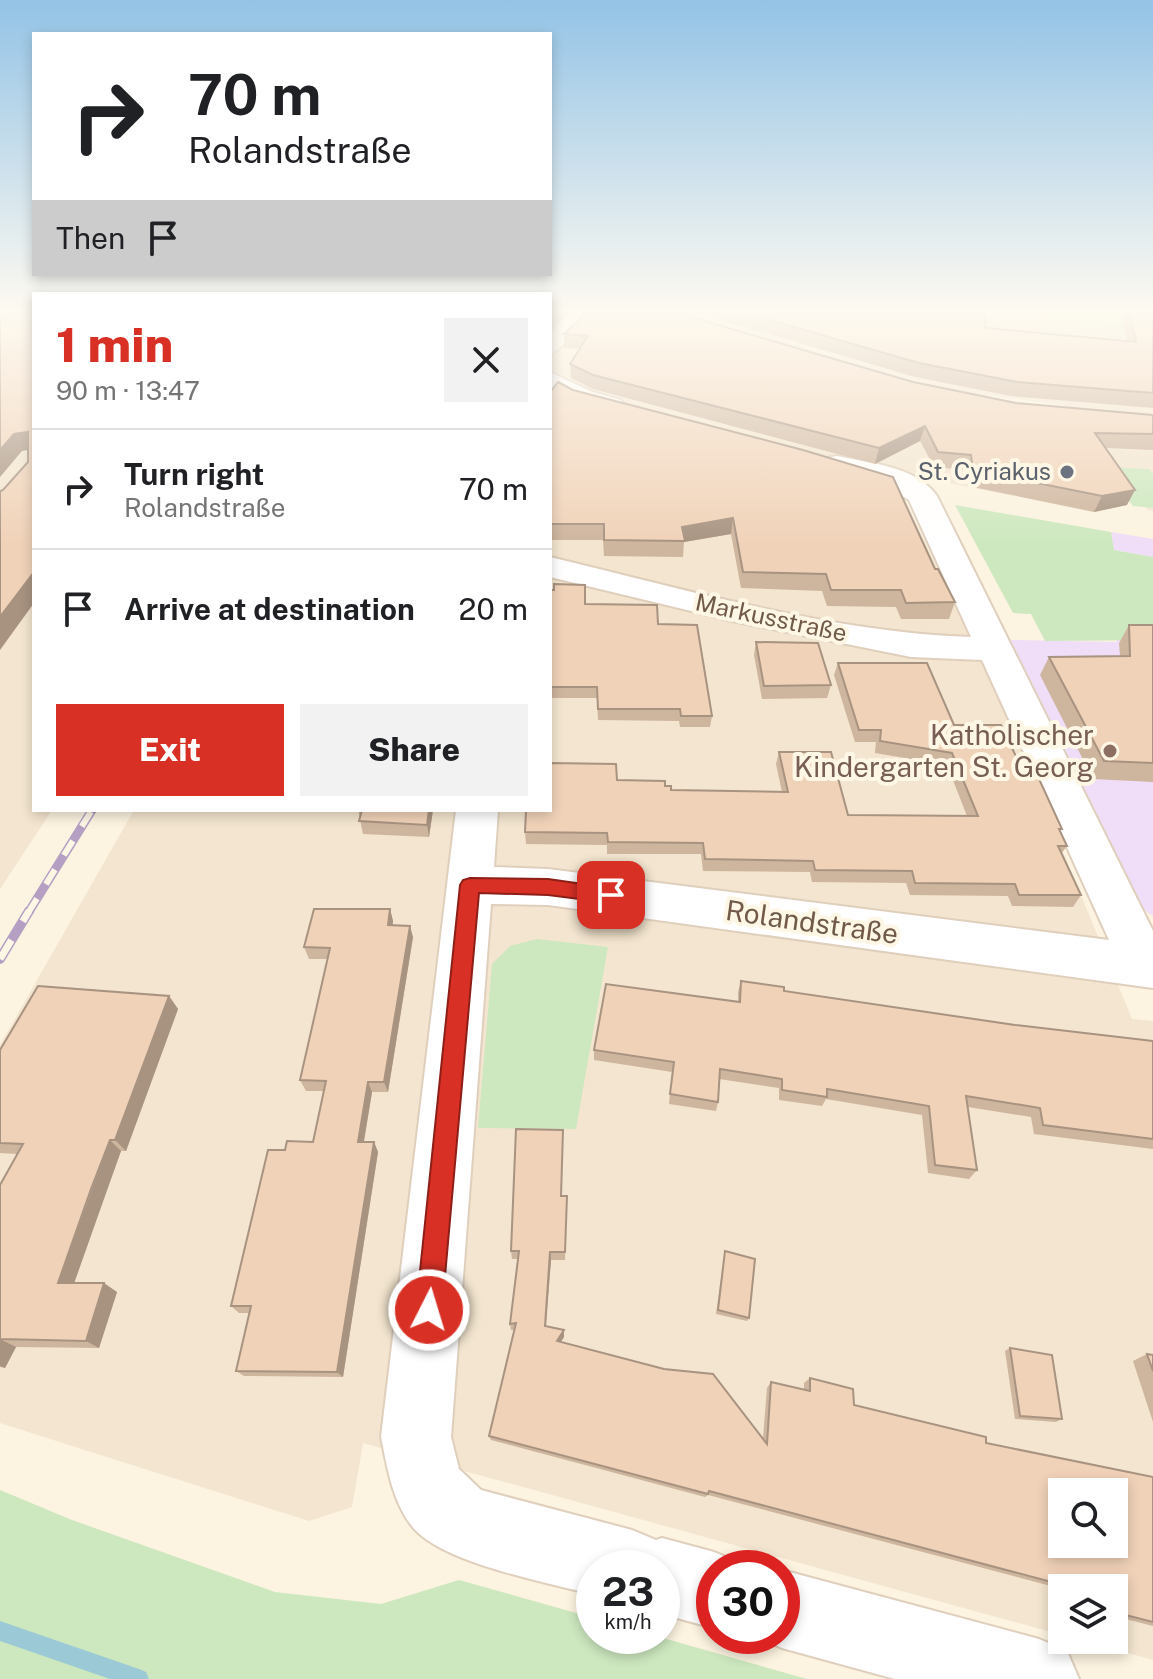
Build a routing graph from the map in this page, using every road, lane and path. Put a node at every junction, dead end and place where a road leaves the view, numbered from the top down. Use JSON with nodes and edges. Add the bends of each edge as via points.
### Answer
{"nodes":[{"id":1,"x":569,"y":389,"type":"edge"},
{"id":2,"x":583,"y":397,"type":"junction"},
{"id":3,"x":552,"y":404,"type":"edge"},
{"id":4,"x":637,"y":412,"type":"edge"},
{"id":5,"x":811,"y":456,"type":"edge"},
{"id":6,"x":552,"y":567,"type":"edge"},
{"id":7,"x":995,"y":649,"type":"junction"},
{"id":8,"x":477,"y":812,"type":"edge"},
{"id":9,"x":470,"y":885,"type":"junction"},
{"id":10,"x":1150,"y":967,"type":"edge"},
{"id":11,"x":576,"y":1553,"type":"edge"},
{"id":12,"x":800,"y":1614,"type":"edge"},
{"id":13,"x":1039,"y":1679,"type":"edge"}],
"edges":[{"from":1,"to":2,"type":"street"},
{"from":2,"to":3,"type":"street"},
{"from":2,"to":4,"type":"street"},
{"from":5,"to":7,"type":"street","via":[[914,488],[922,496]]},
{"from":6,"to":7,"type":"street","name":"Markusstraße","via":[[911,646]]},
{"from":7,"to":10,"type":"street"},
{"from":8,"to":9,"type":"street"},
{"from":9,"to":10,"type":"street","name":"Rolandstraße","via":[[548,887]]},
{"from":9,"to":11,"type":"street","via":[[416,1437],[434,1500],[451,1515]]},
{"from":12,"to":13,"type":"street"}]}
